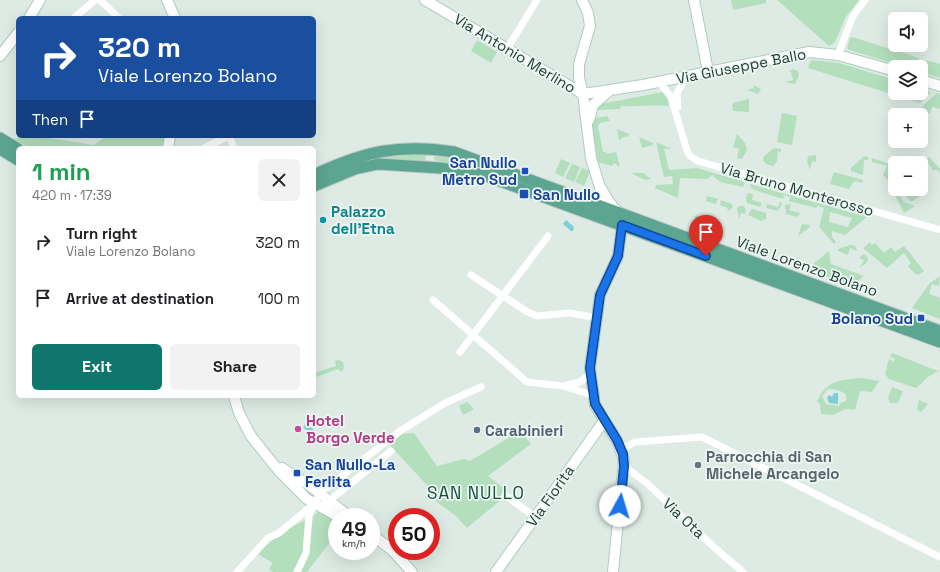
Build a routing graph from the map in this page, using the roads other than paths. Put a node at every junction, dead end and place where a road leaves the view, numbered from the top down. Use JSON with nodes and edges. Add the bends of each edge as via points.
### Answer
{"nodes":[{"id":1,"x":40,"y":0,"type":"edge"},
{"id":2,"x":95,"y":0,"type":"edge"},
{"id":3,"x":100,"y":0,"type":"edge"},
{"id":4,"x":167,"y":0,"type":"edge"},
{"id":5,"x":426,"y":0,"type":"edge"},
{"id":6,"x":537,"y":0,"type":"edge"},
{"id":7,"x":582,"y":0,"type":"edge"},
{"id":8,"x":694,"y":0,"type":"edge"},
{"id":9,"x":865,"y":0,"type":"edge"},
{"id":10,"x":30,"y":16,"type":"edge"},
{"id":11,"x":76,"y":16,"type":"edge"},
{"id":12,"x":117,"y":16,"type":"edge"},
{"id":13,"x":174,"y":16,"type":"edge"},
{"id":14,"x":16,"y":36,"type":"edge"},
{"id":15,"x":507,"y":49,"type":"junction"},
{"id":16,"x":838,"y":54,"type":"junction"},
{"id":17,"x":0,"y":56,"type":"edge"},
{"id":18,"x":888,"y":69,"type":"edge"},
{"id":19,"x":708,"y":71,"type":"junction"},
{"id":20,"x":687,"y":76,"type":"junction"},
{"id":21,"x":659,"y":82,"type":"junction"},
{"id":22,"x":928,"y":82,"type":"edge"},
{"id":23,"x":940,"y":86,"type":"edge"},
{"id":24,"x":610,"y":91,"type":"junction"},
{"id":25,"x":583,"y":94,"type":"junction"},
{"id":26,"x":679,"y":122,"type":"junction"},
{"id":27,"x":588,"y":132,"type":"junction"},
{"id":28,"x":0,"y":138,"type":"edge"},
{"id":29,"x":225,"y":138,"type":"edge"},
{"id":30,"x":208,"y":146,"type":"edge"},
{"id":31,"x":16,"y":148,"type":"edge"},
{"id":32,"x":0,"y":149,"type":"edge"},
{"id":33,"x":435,"y":149,"type":"junction"},
{"id":34,"x":16,"y":159,"type":"edge"},
{"id":35,"x":440,"y":168,"type":"junction"},
{"id":36,"x":316,"y":174,"type":"edge"},
{"id":37,"x":316,"y":185,"type":"edge"},
{"id":38,"x":601,"y":188,"type":"junction"},
{"id":39,"x":590,"y":202,"type":"junction"},
{"id":40,"x":618,"y":212,"type":"junction"},
{"id":41,"x":622,"y":225,"type":"junction"},
{"id":42,"x":940,"y":230,"type":"edge"},
{"id":43,"x":548,"y":236,"type":"dead end"},
{"id":44,"x":471,"y":275,"type":"dead end"},
{"id":45,"x":503,"y":296,"type":"junction"},
{"id":46,"x":433,"y":300,"type":"dead end"},
{"id":47,"x":598,"y":318,"type":"junction"},
{"id":48,"x":940,"y":331,"type":"edge"},
{"id":49,"x":474,"y":335,"type":"junction"},
{"id":50,"x":940,"y":342,"type":"edge"},
{"id":51,"x":460,"y":352,"type":"dead end"},
{"id":52,"x":590,"y":374,"type":"junction"},
{"id":53,"x":574,"y":384,"type":"junction"},
{"id":54,"x":591,"y":385,"type":"junction"},
{"id":55,"x":563,"y":386,"type":"junction"},
{"id":56,"x":481,"y":387,"type":"dead end"},
{"id":57,"x":592,"y":395,"type":"junction"},
{"id":58,"x":235,"y":398,"type":"edge"},
{"id":59,"x":604,"y":421,"type":"junction"},
{"id":60,"x":622,"y":449,"type":"junction"},
{"id":61,"x":391,"y":451,"type":"dead end"},
{"id":62,"x":272,"y":462,"type":"junction"},
{"id":63,"x":624,"y":466,"type":"junction"},
{"id":64,"x":320,"y":494,"type":"junction"},
{"id":65,"x":505,"y":495,"type":"dead end"},
{"id":66,"x":329,"y":501,"type":"junction"},
{"id":67,"x":314,"y":504,"type":"junction"},
{"id":68,"x":333,"y":508,"type":"edge"},
{"id":69,"x":328,"y":510,"type":"edge"},
{"id":70,"x":535,"y":517,"type":"junction"},
{"id":71,"x":380,"y":541,"type":"edge"},
{"id":72,"x":940,"y":556,"type":"edge"},
{"id":73,"x":238,"y":572,"type":"edge"},
{"id":74,"x":297,"y":572,"type":"edge"},
{"id":75,"x":412,"y":572,"type":"edge"},
{"id":76,"x":496,"y":572,"type":"edge"},
{"id":77,"x":613,"y":572,"type":"edge"},
{"id":78,"x":743,"y":572,"type":"edge"}],
"edges":[{"from":1,"to":10,"type":"main road"},
{"from":2,"to":11,"type":"street"},
{"from":3,"to":12,"type":"street"},
{"from":4,"to":13,"type":"main road"},
{"from":5,"to":15,"type":"main road","name":"Via Antonio Merlino"},
{"from":6,"to":15,"type":"street"},
{"from":7,"to":25,"type":"main road","via":[[590,26],[579,64]]},
{"from":8,"to":19,"type":"main road"},
{"from":9,"to":16,"type":"street","via":[[854,16]]},
{"from":14,"to":17,"type":"main road"},
{"from":15,"to":25,"type":"main road","name":"Via Antonio Merlino"},
{"from":16,"to":18,"type":"main road","name":"Via Giuseppe Ballo"},
{"from":16,"to":19,"type":"main road","name":"Via Giuseppe Ballo","via":[[809,52]]},
{"from":19,"to":20,"type":"main road","name":"Via Giuseppe Ballo"},
{"from":20,"to":21,"type":"main road","name":"Via Giuseppe Ballo"},
{"from":20,"to":26,"type":"street","via":[[677,93]]},
{"from":21,"to":24,"type":"main road","name":"Via Giuseppe Ballo"},
{"from":21,"to":26,"type":"street","via":[[671,97]]},
{"from":22,"to":23,"type":"main road"},
{"from":24,"to":25,"type":"main road","name":"Via Giuseppe Ballo"},
{"from":24,"to":27,"type":"main road","via":[[592,108]]},
{"from":25,"to":27,"type":"main road"},
{"from":26,"to":42,"type":"street","name":"Via Bruno Monterosso","via":[[686,151],[698,161]]},
{"from":27,"to":38,"type":"main road","via":[[591,158]]},
{"from":28,"to":31,"type":"main road"},
{"from":29,"to":30,"type":"street"},
{"from":32,"to":34,"type":"main road"},
{"from":33,"to":35,"type":"main road","via":[[430,158],[431,162]]},
{"from":33,"to":36,"type":"main road","name":"Viale Lorenzo Bolano","via":[[403,148],[369,153]]},
{"from":33,"to":39,"type":"main road","name":"Viale Lorenzo Bolano","via":[[454,152]]},
{"from":35,"to":37,"type":"main road","name":"Viale Lorenzo Bolano","via":[[372,165]]},
{"from":35,"to":41,"type":"main road","name":"Viale Lorenzo Bolano","via":[[484,175]]},
{"from":38,"to":39,"type":"main road","via":[[601,198]]},
{"from":38,"to":40,"type":"main road"},
{"from":39,"to":40,"type":"main road","name":"Viale Lorenzo Bolano"},
{"from":40,"to":48,"type":"main road","name":"Viale Lorenzo Bolano"},
{"from":41,"to":47,"type":"main road","via":[[619,251],[602,289]]},
{"from":41,"to":50,"type":"main road","name":"Viale Lorenzo Bolano"},
{"from":43,"to":45,"type":"street"},
{"from":44,"to":45,"type":"street"},
{"from":45,"to":47,"type":"street","via":[[537,316],[570,313]]},
{"from":45,"to":49,"type":"street"},
{"from":46,"to":49,"type":"street"},
{"from":47,"to":52,"type":"main road"},
{"from":49,"to":51,"type":"street"},
{"from":49,"to":55,"type":"street","via":[[527,382]]},
{"from":52,"to":53,"type":"street"},
{"from":52,"to":54,"type":"main road"},
{"from":53,"to":54,"type":"street"},
{"from":53,"to":55,"type":"street"},
{"from":54,"to":57,"type":"main road"},
{"from":55,"to":57,"type":"street"},
{"from":56,"to":64,"type":"street","via":[[445,402],[400,430]]},
{"from":57,"to":59,"type":"main road"},
{"from":58,"to":62,"type":"main road","via":[[245,426]]},
{"from":59,"to":60,"type":"main road"},
{"from":59,"to":70,"type":"main road","name":"Via Fiorita"},
{"from":60,"to":63,"type":"main road"},
{"from":60,"to":72,"type":"street","via":[[635,442],[702,437]]},
{"from":61,"to":66,"type":"street"},
{"from":62,"to":64,"type":"main road"},
{"from":62,"to":67,"type":"main road"},
{"from":63,"to":77,"type":"main road"},
{"from":63,"to":78,"type":"street","name":"Via Ota","via":[[649,485]]},
{"from":64,"to":66,"type":"main road"},
{"from":64,"to":67,"type":"street"},
{"from":65,"to":70,"type":"street"},
{"from":66,"to":68,"type":"main road"},
{"from":67,"to":69,"type":"main road"},
{"from":67,"to":73,"type":"street","via":[[279,533],[268,538]]},
{"from":67,"to":74,"type":"street","via":[[309,515],[306,553]]},
{"from":70,"to":76,"type":"main road","name":"Via Fiorita"},
{"from":71,"to":75,"type":"main road"}]}
